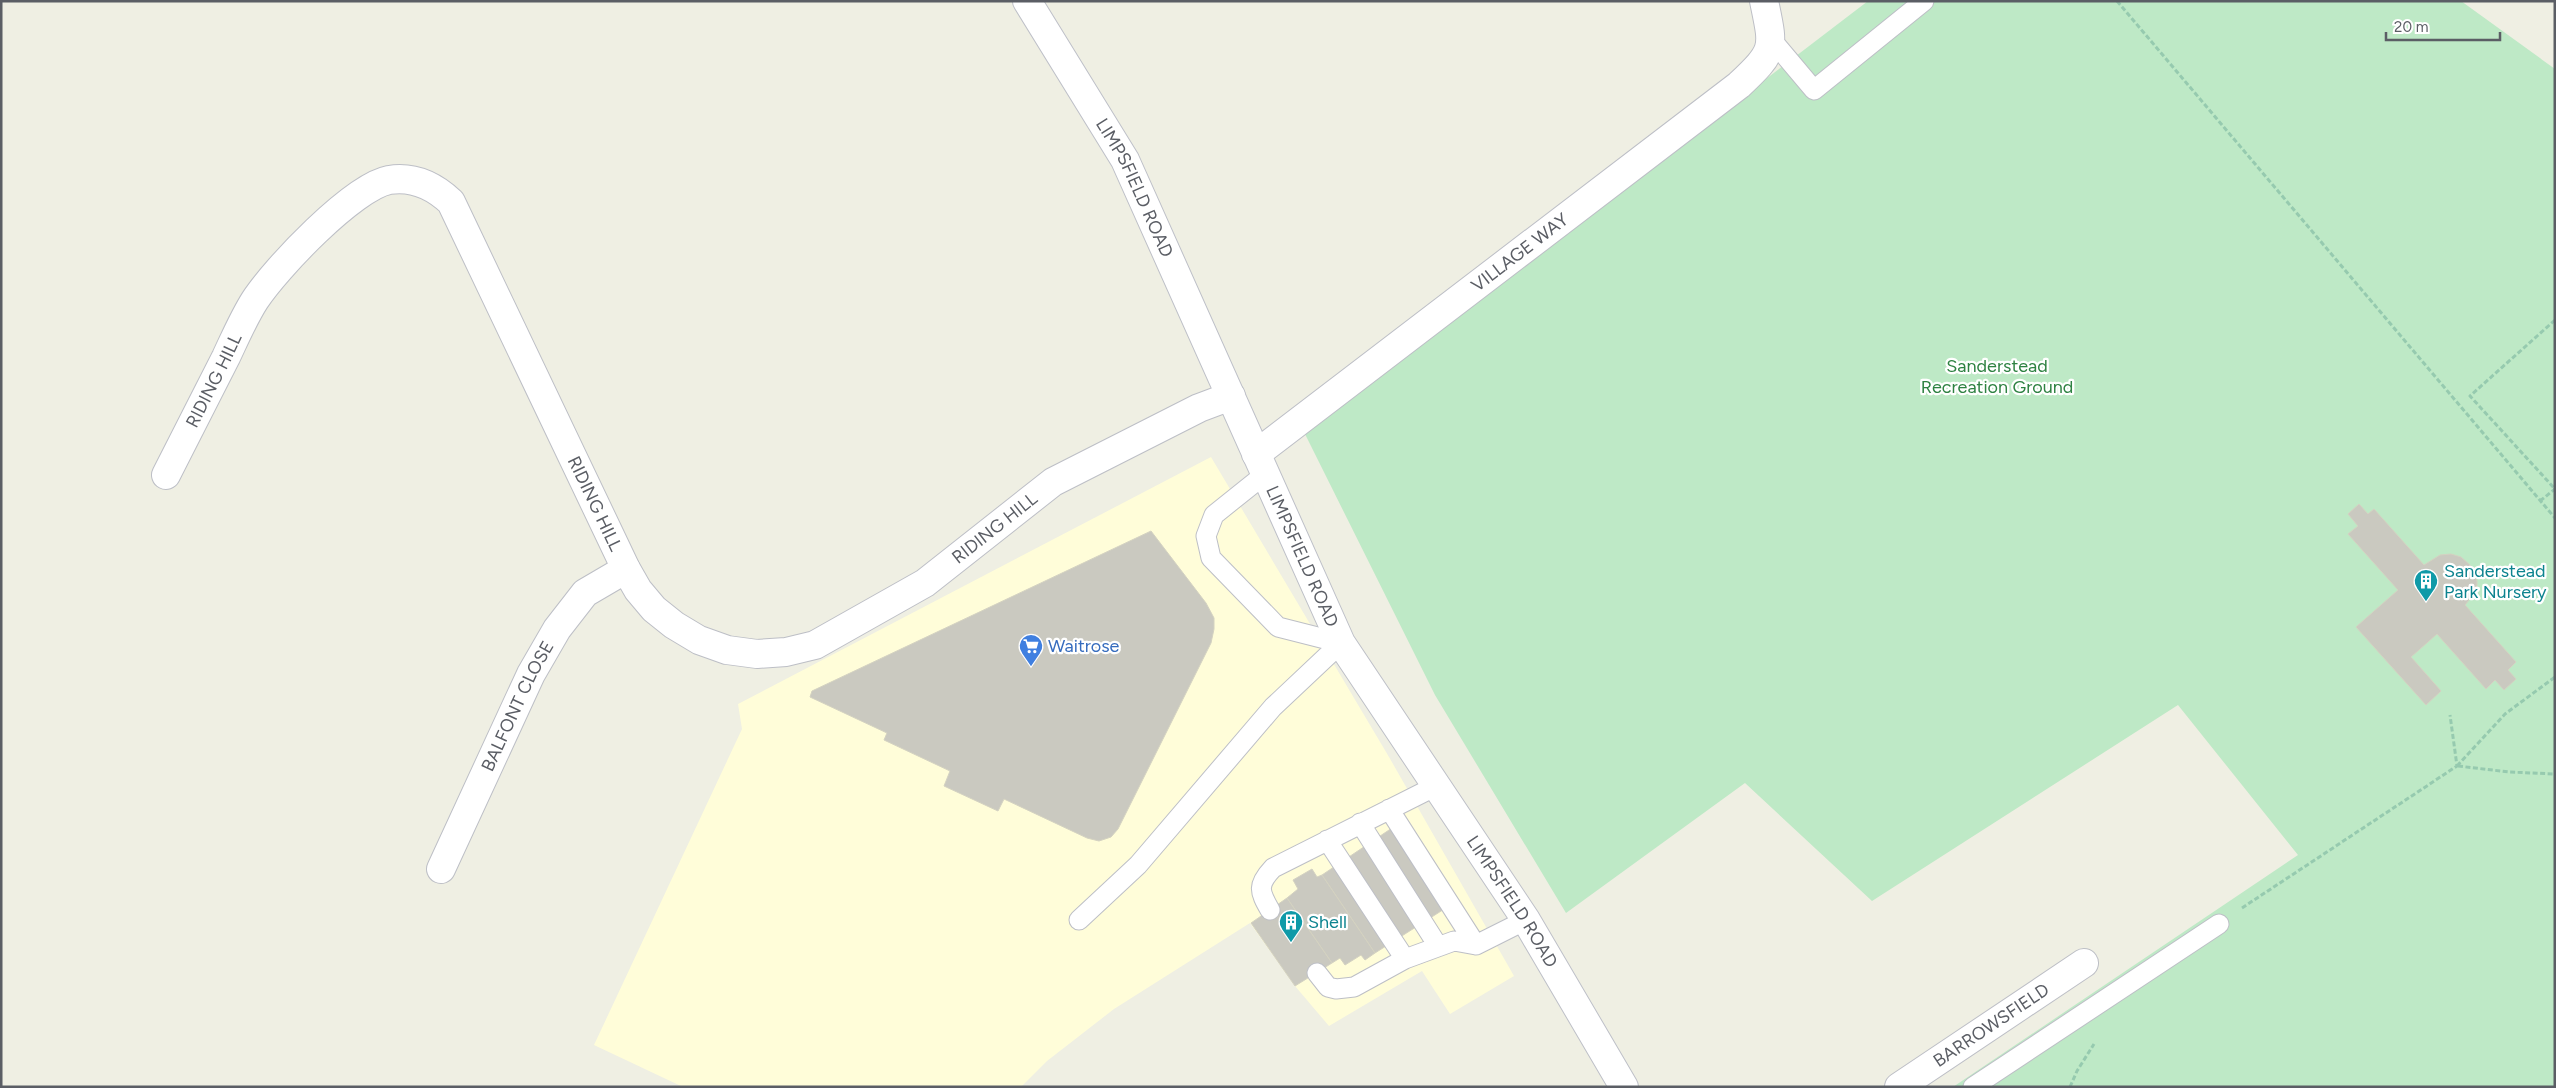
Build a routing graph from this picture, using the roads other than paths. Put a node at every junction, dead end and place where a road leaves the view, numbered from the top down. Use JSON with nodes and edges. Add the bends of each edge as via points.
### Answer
{"nodes":[{"id":1,"x":1027,"y":1,"type":"edge"},
{"id":2,"x":1764,"y":1,"type":"edge"},
{"id":3,"x":1924,"y":1,"type":"edge"},
{"id":4,"x":1772,"y":40,"type":"junction"},
{"id":5,"x":1231,"y":396,"type":"junction"},
{"id":6,"x":1260,"y":464,"type":"junction"},
{"id":7,"x":166,"y":475,"type":"dead end"},
{"id":8,"x":626,"y":568,"type":"junction"},
{"id":9,"x":1341,"y":643,"type":"junction"},
{"id":10,"x":1438,"y":785,"type":"junction"},
{"id":11,"x":1389,"y":809,"type":"junction"},
{"id":12,"x":1360,"y":823,"type":"junction"},
{"id":13,"x":1327,"y":840,"type":"junction"},
{"id":14,"x":441,"y":869,"type":"dead end"},
{"id":15,"x":1270,"y":910,"type":"dead end"},
{"id":16,"x":1079,"y":920,"type":"dead end"},
{"id":17,"x":1526,"y":920,"type":"junction"},
{"id":18,"x":2219,"y":924,"type":"road end"},
{"id":19,"x":1476,"y":945,"type":"junction"},
{"id":20,"x":1438,"y":946,"type":"junction"},
{"id":21,"x":1404,"y":959,"type":"junction"},
{"id":22,"x":2084,"y":963,"type":"dead end"},
{"id":23,"x":1317,"y":973,"type":"dead end"},
{"id":24,"x":1624,"y":1087,"type":"edge"},
{"id":25,"x":1900,"y":1087,"type":"edge"},
{"id":26,"x":1973,"y":1087,"type":"edge"}],
"edges":[{"from":1,"to":5,"type":"street","name":"LIMPSFIELD ROAD","via":[[1124,160]]},
{"from":2,"to":4,"type":"street"},
{"from":3,"to":4,"type":"lane","via":[[1814,90]]},
{"from":4,"to":6,"type":"street","name":"VILLAGE WAY","via":[[1768,53],[1739,85]]},
{"from":5,"to":6,"type":"street","name":"LIMPSFIELD ROAD"},
{"from":5,"to":8,"type":"street","name":"RIDING HILL","via":[[1199,408],[1053,482],[925,583],[815,645],[786,652],[756,654],[727,650],[699,640],[654,609]]},
{"from":6,"to":9,"type":"street","name":"LIMPSFIELD ROAD"},
{"from":6,"to":9,"type":"lane","via":[[1214,515],[1206,536],[1211,558],[1278,627]]},
{"from":7,"to":8,"type":"street","name":"RIDING HILL","via":[[255,300],[299,248],[362,192],[389,180],[422,182],[451,202]]},
{"from":8,"to":14,"type":"street","name":"BALFONT CLOSE","via":[[585,593],[557,629],[531,674]]},
{"from":9,"to":10,"type":"street","name":"LIMPSFIELD ROAD"},
{"from":9,"to":16,"type":"lane","via":[[1273,707],[1138,865]]},
{"from":10,"to":11,"type":"lane"},
{"from":10,"to":17,"type":"street","name":"LIMPSFIELD ROAD"},
{"from":11,"to":12,"type":"lane"},
{"from":11,"to":19,"type":"lane"},
{"from":12,"to":13,"type":"lane"},
{"from":12,"to":20,"type":"lane"},
{"from":13,"to":15,"type":"lane","via":[[1273,868],[1262,881],[1260,890]]},
{"from":13,"to":21,"type":"lane"},
{"from":17,"to":19,"type":"lane"},
{"from":17,"to":24,"type":"street","name":"LIMPSFIELD ROAD"},
{"from":18,"to":26,"type":"lane"},
{"from":19,"to":20,"type":"lane","via":[[1454,941]]},
{"from":20,"to":21,"type":"lane"},
{"from":21,"to":23,"type":"lane","via":[[1365,982],[1346,989],[1328,987]]},
{"from":22,"to":25,"type":"street","name":"BARROWSFIELD"}]}
